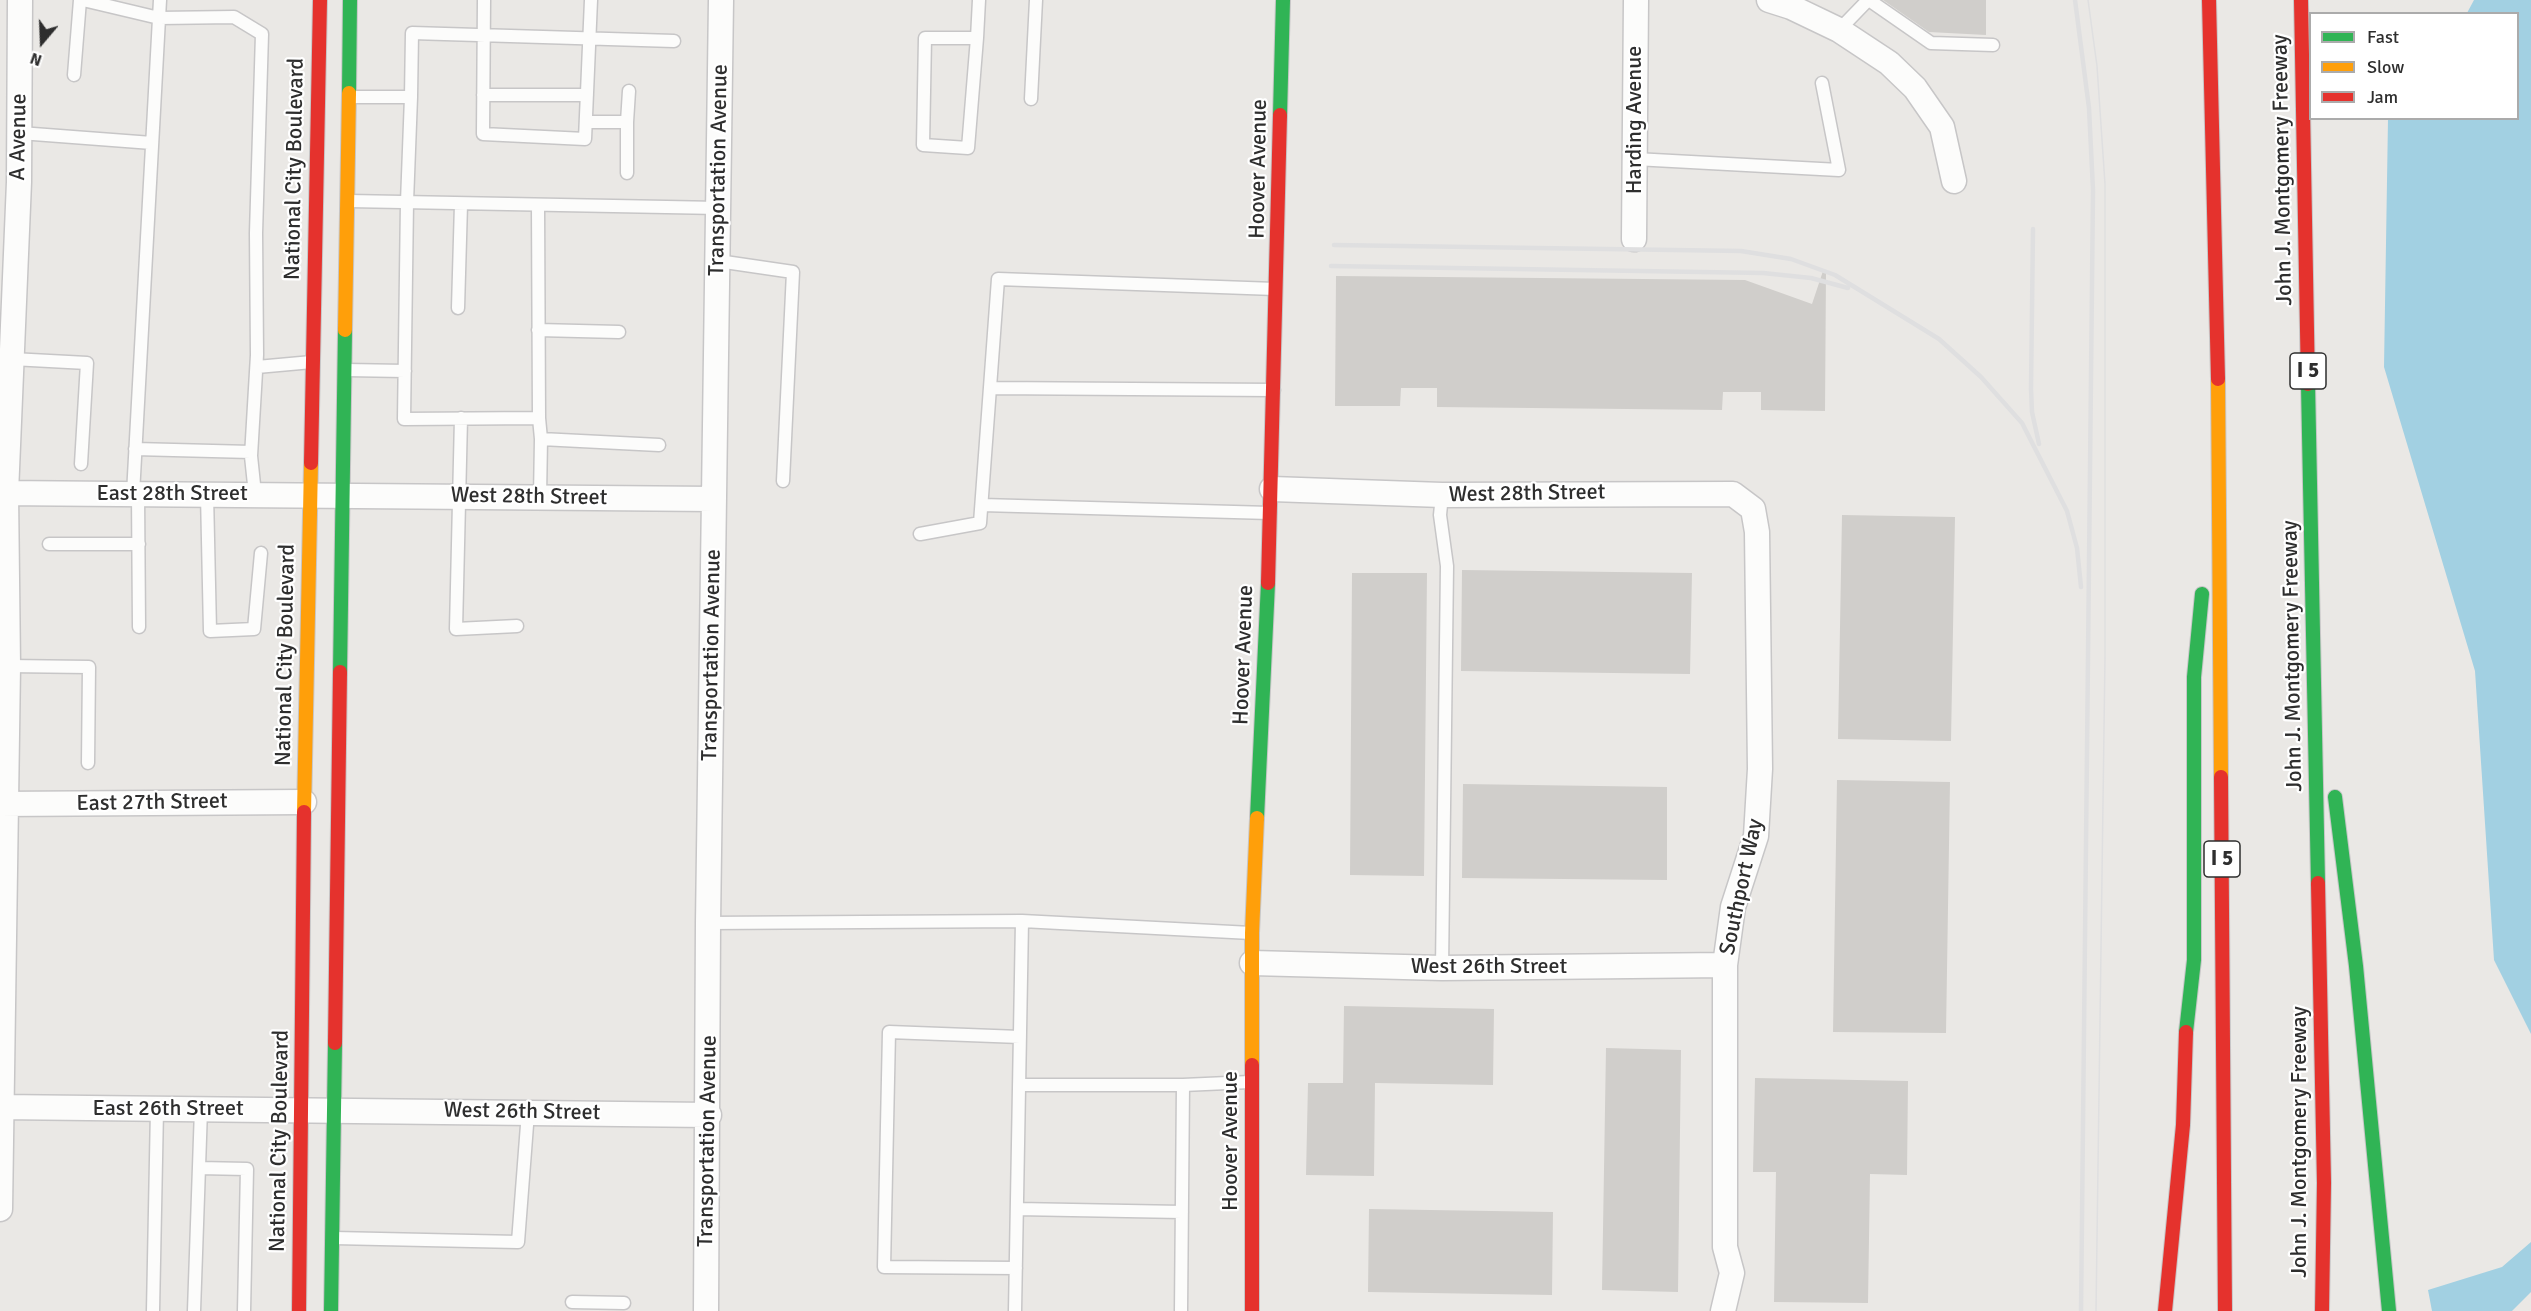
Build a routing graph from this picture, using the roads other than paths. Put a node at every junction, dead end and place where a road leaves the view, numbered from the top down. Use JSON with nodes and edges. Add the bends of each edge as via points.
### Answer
{"nodes":[{"id":1,"x":21,"y":0,"type":"edge"},
{"id":2,"x":81,"y":0,"type":"edge"},
{"id":3,"x":160,"y":0,"type":"edge"},
{"id":4,"x":320,"y":0,"type":"edge"},
{"id":5,"x":350,"y":0,"type":"edge"},
{"id":6,"x":484,"y":0,"type":"edge"},
{"id":7,"x":591,"y":0,"type":"edge"},
{"id":8,"x":721,"y":0,"type":"edge"},
{"id":9,"x":979,"y":0,"type":"edge"},
{"id":10,"x":1036,"y":0,"type":"edge"},
{"id":11,"x":1283,"y":0,"type":"edge"},
{"id":12,"x":1636,"y":0,"type":"edge"},
{"id":13,"x":1769,"y":0,"type":"edge"},
{"id":14,"x":1868,"y":0,"type":"edge"},
{"id":15,"x":2209,"y":0,"type":"edge"},
{"id":16,"x":2301,"y":0,"type":"edge"},
{"id":17,"x":159,"y":18,"type":"junction"},
{"id":18,"x":1839,"y":30,"type":"junction"},
{"id":19,"x":484,"y":34,"type":"junction"},
{"id":20,"x":589,"y":38,"type":"junction"},
{"id":21,"x":976,"y":38,"type":"junction"},
{"id":22,"x":674,"y":41,"type":"dead end"},
{"id":23,"x":1993,"y":45,"type":"dead end"},
{"id":24,"x":74,"y":75,"type":"dead end"},
{"id":25,"x":1822,"y":83,"type":"dead end"},
{"id":26,"x":630,"y":91,"type":"dead end"},
{"id":27,"x":483,"y":95,"type":"junction"},
{"id":28,"x":587,"y":95,"type":"junction"},
{"id":29,"x":349,"y":97,"type":"junction"},
{"id":30,"x":411,"y":97,"type":"junction"},
{"id":31,"x":1031,"y":99,"type":"dead end"},
{"id":32,"x":586,"y":122,"type":"junction"},
{"id":33,"x":627,"y":122,"type":"junction"},
{"id":34,"x":20,"y":134,"type":"junction"},
{"id":35,"x":152,"y":143,"type":"junction"},
{"id":36,"x":1635,"y":159,"type":"junction"},
{"id":37,"x":627,"y":173,"type":"dead end"},
{"id":38,"x":1954,"y":181,"type":"dead end"},
{"id":39,"x":348,"y":201,"type":"junction"},
{"id":40,"x":407,"y":202,"type":"junction"},
{"id":41,"x":461,"y":204,"type":"junction"},
{"id":42,"x":538,"y":205,"type":"junction"},
{"id":43,"x":719,"y":208,"type":"junction"},
{"id":44,"x":1634,"y":239,"type":"dead end"},
{"id":45,"x":718,"y":261,"type":"junction"},
{"id":46,"x":1278,"y":289,"type":"junction"},
{"id":47,"x":458,"y":308,"type":"dead end"},
{"id":48,"x":538,"y":330,"type":"junction"},
{"id":49,"x":619,"y":332,"type":"dead end"},
{"id":50,"x":12,"y":359,"type":"junction"},
{"id":51,"x":312,"y":362,"type":"junction"},
{"id":52,"x":256,"y":367,"type":"junction"},
{"id":53,"x":346,"y":370,"type":"junction"},
{"id":54,"x":405,"y":370,"type":"junction"},
{"id":55,"x":990,"y":388,"type":"junction"},
{"id":56,"x":1275,"y":390,"type":"junction"},
{"id":57,"x":2219,"y":407,"type":"junction"},
{"id":58,"x":461,"y":418,"type":"junction"},
{"id":59,"x":539,"y":418,"type":"junction"},
{"id":60,"x":541,"y":439,"type":"junction"},
{"id":61,"x":659,"y":445,"type":"dead end"},
{"id":62,"x":135,"y":449,"type":"junction"},
{"id":63,"x":251,"y":452,"type":"junction"},
{"id":64,"x":81,"y":464,"type":"dead end"},
{"id":65,"x":783,"y":481,"type":"dead end"},
{"id":66,"x":3,"y":494,"type":"edge"},
{"id":67,"x":135,"y":494,"type":"junction"},
{"id":68,"x":207,"y":494,"type":"junction"},
{"id":69,"x":255,"y":494,"type":"junction"},
{"id":70,"x":309,"y":494,"type":"junction"},
{"id":71,"x":344,"y":495,"type":"junction"},
{"id":72,"x":1442,"y":495,"type":"junction"},
{"id":73,"x":458,"y":496,"type":"junction"},
{"id":74,"x":540,"y":497,"type":"junction"},
{"id":75,"x":714,"y":499,"type":"junction"},
{"id":76,"x":1272,"y":501,"type":"junction"},
{"id":77,"x":982,"y":505,"type":"junction"},
{"id":78,"x":1757,"y":532,"type":"joint"},
{"id":79,"x":920,"y":534,"type":"dead end"},
{"id":80,"x":49,"y":544,"type":"dead end"},
{"id":81,"x":139,"y":544,"type":"junction"},
{"id":82,"x":261,"y":554,"type":"dead end"},
{"id":83,"x":2205,"y":560,"type":"dead end"},
{"id":84,"x":2203,"y":583,"type":"dead end"},
{"id":85,"x":2314,"y":619,"type":"junction"},
{"id":86,"x":517,"y":626,"type":"dead end"},
{"id":87,"x":140,"y":627,"type":"dead end"},
{"id":88,"x":8,"y":666,"type":"junction"},
{"id":89,"x":2329,"y":746,"type":"dead end"},
{"id":90,"x":88,"y":763,"type":"dead end"},
{"id":91,"x":2333,"y":781,"type":"dead end"},
{"id":92,"x":304,"y":802,"type":"junction"},
{"id":93,"x":2,"y":804,"type":"edge"},
{"id":94,"x":1022,"y":921,"type":"junction"},
{"id":95,"x":708,"y":923,"type":"junction"},
{"id":96,"x":2,"y":926,"type":"edge"},
{"id":97,"x":1252,"y":933,"type":"junction"},
{"id":98,"x":1252,"y":963,"type":"junction"},
{"id":99,"x":1725,"y":966,"type":"junction"},
{"id":100,"x":1442,"y":968,"type":"junction"},
{"id":101,"x":1020,"y":1037,"type":"junction"},
{"id":102,"x":1252,"y":1082,"type":"junction"},
{"id":103,"x":1019,"y":1085,"type":"junction"},
{"id":104,"x":1183,"y":1085,"type":"junction"},
{"id":105,"x":1,"y":1107,"type":"edge"},
{"id":106,"x":157,"y":1109,"type":"junction"},
{"id":107,"x":201,"y":1109,"type":"junction"},
{"id":108,"x":302,"y":1109,"type":"junction"},
{"id":109,"x":335,"y":1109,"type":"junction"},
{"id":110,"x":528,"y":1112,"type":"junction"},
{"id":111,"x":709,"y":1115,"type":"junction"},
{"id":112,"x":199,"y":1168,"type":"junction"},
{"id":113,"x":0,"y":1209,"type":"edge"},
{"id":114,"x":1017,"y":1209,"type":"junction"},
{"id":115,"x":1182,"y":1212,"type":"junction"},
{"id":116,"x":333,"y":1238,"type":"junction"},
{"id":117,"x":1016,"y":1268,"type":"junction"},
{"id":118,"x":572,"y":1302,"type":"dead end"},
{"id":119,"x":624,"y":1303,"type":"dead end"},
{"id":120,"x":153,"y":1311,"type":"edge"},
{"id":121,"x":194,"y":1311,"type":"edge"},
{"id":122,"x":244,"y":1311,"type":"edge"},
{"id":123,"x":299,"y":1311,"type":"edge"},
{"id":124,"x":332,"y":1311,"type":"edge"},
{"id":125,"x":706,"y":1311,"type":"edge"},
{"id":126,"x":1015,"y":1311,"type":"edge"},
{"id":127,"x":1181,"y":1311,"type":"edge"},
{"id":128,"x":1252,"y":1311,"type":"edge"},
{"id":129,"x":1723,"y":1311,"type":"edge"},
{"id":130,"x":2165,"y":1311,"type":"edge"},
{"id":131,"x":2225,"y":1311,"type":"edge"},
{"id":132,"x":2322,"y":1311,"type":"edge"},
{"id":133,"x":2389,"y":1311,"type":"edge"}],
"edges":[{"from":1,"to":34,"type":"street","name":"A Avenue"},
{"from":2,"to":17,"type":"lane"},
{"from":2,"to":24,"type":"lane"},
{"from":3,"to":17,"type":"lane"},
{"from":4,"to":51,"type":"main road","name":"National City Boulevard"},
{"from":5,"to":29,"type":"main road"},
{"from":6,"to":19,"type":"lane"},
{"from":7,"to":20,"type":"lane"},
{"from":8,"to":43,"type":"street","name":"Transportation Avenue"},
{"from":9,"to":21,"type":"lane"},
{"from":10,"to":31,"type":"lane"},
{"from":11,"to":46,"type":"main road","name":"Hoover Avenue"},
{"from":12,"to":36,"type":"street","name":"Harding Avenue"},
{"from":13,"to":18,"type":"street"},
{"from":14,"to":18,"type":"lane"},
{"from":14,"to":23,"type":"lane","via":[[1931,43]]},
{"from":15,"to":57,"type":"main road","number":"I 5"},
{"from":16,"to":85,"type":"main road","name":"John J. Montgomery Freeway","number":"I 5"},
{"from":17,"to":35,"type":"lane"},
{"from":17,"to":52,"type":"lane","via":[[234,17],[262,34]]},
{"from":18,"to":38,"type":"street","via":[[1888,63],[1915,88],[1942,127]]},
{"from":19,"to":20,"type":"lane"},
{"from":19,"to":27,"type":"lane"},
{"from":19,"to":30,"type":"lane","via":[[412,33]]},
{"from":20,"to":22,"type":"lane"},
{"from":20,"to":28,"type":"lane"},
{"from":21,"to":21,"type":"lane","via":[[968,148],[923,145],[925,38]]},
{"from":25,"to":36,"type":"lane","via":[[1839,170]]},
{"from":26,"to":33,"type":"lane"},
{"from":27,"to":28,"type":"lane"},
{"from":27,"to":32,"type":"lane","via":[[483,134],[585,140]]},
{"from":28,"to":32,"type":"lane"},
{"from":29,"to":30,"type":"lane"},
{"from":29,"to":39,"type":"main road"},
{"from":30,"to":40,"type":"lane"},
{"from":32,"to":33,"type":"lane"},
{"from":33,"to":37,"type":"lane"},
{"from":34,"to":35,"type":"lane"},
{"from":34,"to":50,"type":"street","name":"A Avenue"},
{"from":35,"to":62,"type":"lane"},
{"from":36,"to":44,"type":"street","name":"Harding Avenue"},
{"from":39,"to":40,"type":"lane"},
{"from":39,"to":53,"type":"main road"},
{"from":40,"to":41,"type":"lane"},
{"from":40,"to":54,"type":"lane"},
{"from":41,"to":42,"type":"lane"},
{"from":41,"to":47,"type":"lane"},
{"from":42,"to":43,"type":"lane"},
{"from":42,"to":48,"type":"lane"},
{"from":43,"to":45,"type":"street","name":"Transportation Avenue"},
{"from":45,"to":65,"type":"lane","via":[[793,272]]},
{"from":45,"to":75,"type":"street","name":"Transportation Avenue"},
{"from":46,"to":55,"type":"lane","via":[[998,279]]},
{"from":46,"to":56,"type":"main road","name":"Hoover Avenue"},
{"from":48,"to":49,"type":"lane"},
{"from":48,"to":59,"type":"lane"},
{"from":50,"to":64,"type":"lane","via":[[87,363]]},
{"from":50,"to":66,"type":"street","name":"A Avenue"},
{"from":51,"to":52,"type":"lane"},
{"from":51,"to":70,"type":"main road","name":"National City Boulevard"},
{"from":52,"to":63,"type":"lane"},
{"from":53,"to":54,"type":"lane"},
{"from":53,"to":71,"type":"main road"},
{"from":54,"to":58,"type":"lane","via":[[404,419]]},
{"from":55,"to":56,"type":"lane"},
{"from":55,"to":77,"type":"lane"},
{"from":56,"to":76,"type":"main road","name":"Hoover Avenue"},
{"from":57,"to":83,"type":"main road"},
{"from":57,"to":131,"type":"main road","number":"I 5"},
{"from":58,"to":59,"type":"lane"},
{"from":58,"to":73,"type":"lane"},
{"from":59,"to":60,"type":"lane"},
{"from":60,"to":61,"type":"lane"},
{"from":60,"to":74,"type":"lane"},
{"from":62,"to":63,"type":"lane"},
{"from":62,"to":67,"type":"lane"},
{"from":63,"to":69,"type":"lane"},
{"from":66,"to":67,"type":"street","name":"East 28th Street"},
{"from":66,"to":88,"type":"street","name":"A Avenue"},
{"from":67,"to":68,"type":"street","name":"East 28th Street"},
{"from":67,"to":81,"type":"lane"},
{"from":68,"to":69,"type":"street","name":"East 28th Street"},
{"from":68,"to":82,"type":"lane","via":[[210,631],[255,628]]},
{"from":69,"to":70,"type":"street","name":"East 28th Street"},
{"from":70,"to":71,"type":"street","name":"East 28th Street"},
{"from":70,"to":92,"type":"main road","name":"National City Boulevard"},
{"from":71,"to":73,"type":"street","name":"West 28th Street"},
{"from":71,"to":109,"type":"main road"},
{"from":72,"to":76,"type":"street","name":"West 28th Street"},
{"from":72,"to":78,"type":"street","name":"West 28th Street","via":[[1733,494],[1753,509]]},
{"from":72,"to":100,"type":"lane","via":[[1440,515],[1447,566]]},
{"from":73,"to":74,"type":"street","name":"West 28th Street"},
{"from":73,"to":86,"type":"lane","via":[[456,629]]},
{"from":74,"to":75,"type":"street","name":"West 28th Street"},
{"from":75,"to":95,"type":"street","name":"Transportation Avenue"},
{"from":76,"to":77,"type":"lane"},
{"from":76,"to":97,"type":"main road","name":"Hoover Avenue"},
{"from":77,"to":79,"type":"lane","via":[[980,524]]},
{"from":78,"to":99,"type":"street","name":"Southport Way","via":[[1761,769],[1756,836],[1733,908]]},
{"from":80,"to":81,"type":"lane"},
{"from":81,"to":87,"type":"lane"},
{"from":84,"to":130,"type":"main road","via":[[2194,677],[2194,960]]},
{"from":85,"to":89,"type":"main road"},
{"from":85,"to":132,"type":"main road","name":"John J. Montgomery Freeway","number":"I 5","via":[[2324,1183]]},
{"from":88,"to":90,"type":"lane","via":[[89,668]]},
{"from":88,"to":93,"type":"street","name":"A Avenue"},
{"from":91,"to":133,"type":"main road","via":[[2356,966]]},
{"from":92,"to":93,"type":"street","name":"East 27th Street"},
{"from":92,"to":108,"type":"main road","name":"National City Boulevard"},
{"from":93,"to":96,"type":"street","name":"A Avenue"},
{"from":94,"to":95,"type":"lane"},
{"from":94,"to":97,"type":"lane"},
{"from":94,"to":101,"type":"lane"},
{"from":95,"to":111,"type":"street","name":"Transportation Avenue"},
{"from":96,"to":105,"type":"street","name":"A Avenue"},
{"from":97,"to":98,"type":"main road","name":"Hoover Avenue"},
{"from":98,"to":100,"type":"street","name":"West 26th Street"},
{"from":98,"to":102,"type":"main road","name":"Hoover Avenue"},
{"from":99,"to":100,"type":"street","name":"West 26th Street"},
{"from":99,"to":129,"type":"street","name":"Southport Way","via":[[1725,1247],[1732,1273]]},
{"from":101,"to":103,"type":"lane"},
{"from":101,"to":117,"type":"lane","via":[[889,1032],[884,1267]]},
{"from":102,"to":104,"type":"lane"},
{"from":102,"to":128,"type":"main road","name":"Hoover Avenue"},
{"from":103,"to":104,"type":"lane"},
{"from":103,"to":114,"type":"lane"},
{"from":104,"to":115,"type":"lane"},
{"from":105,"to":106,"type":"street","name":"East 26th Street"},
{"from":105,"to":113,"type":"street","name":"A Avenue"},
{"from":106,"to":107,"type":"street","name":"East 26th Street"},
{"from":106,"to":120,"type":"lane"},
{"from":107,"to":108,"type":"street","name":"East 26th Street"},
{"from":107,"to":112,"type":"lane"},
{"from":108,"to":109,"type":"street","name":"East 26th Street"},
{"from":108,"to":123,"type":"main road","name":"National City Boulevard"},
{"from":109,"to":110,"type":"street","name":"West 26th Street"},
{"from":109,"to":116,"type":"main road"},
{"from":110,"to":111,"type":"street","name":"West 26th Street"},
{"from":110,"to":116,"type":"lane","via":[[518,1242]]},
{"from":111,"to":125,"type":"street","name":"Transportation Avenue"},
{"from":112,"to":121,"type":"lane"},
{"from":112,"to":122,"type":"lane","via":[[247,1169]]},
{"from":114,"to":115,"type":"lane"},
{"from":114,"to":117,"type":"lane"},
{"from":115,"to":127,"type":"lane"},
{"from":116,"to":124,"type":"main road"},
{"from":117,"to":126,"type":"lane"},
{"from":118,"to":119,"type":"lane"}]}
